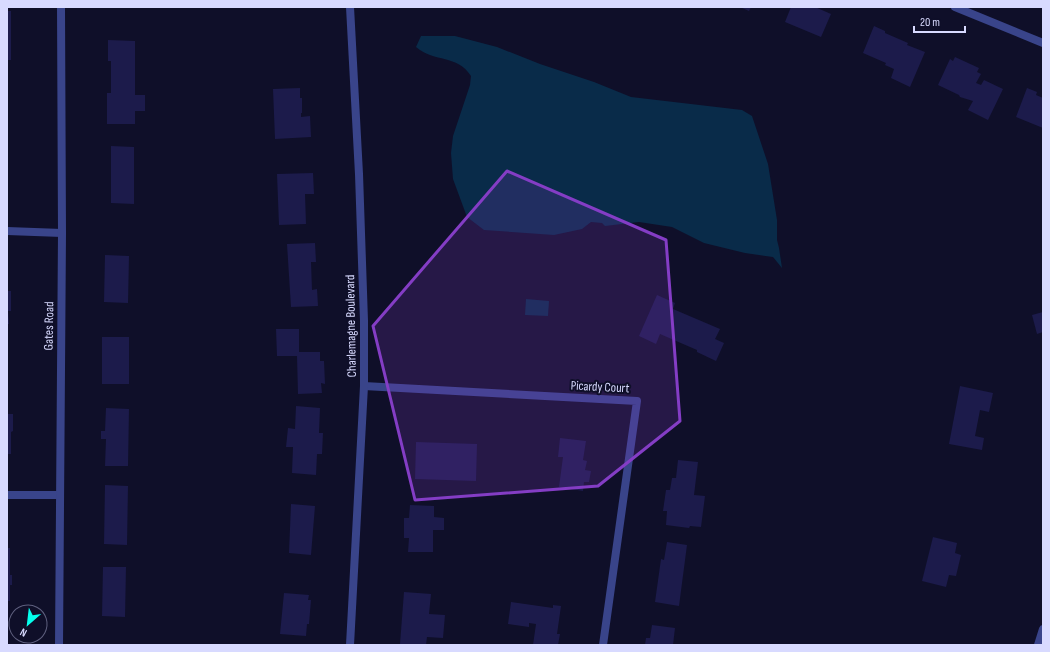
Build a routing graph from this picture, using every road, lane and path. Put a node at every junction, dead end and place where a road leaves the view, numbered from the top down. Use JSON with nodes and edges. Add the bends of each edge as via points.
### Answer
{"nodes":[{"id":1,"x":61,"y":7,"type":"edge"},
{"id":2,"x":350,"y":7,"type":"edge"},
{"id":3,"x":955,"y":7,"type":"edge"},
{"id":4,"x":1043,"y":43,"type":"edge"},
{"id":5,"x":7,"y":231,"type":"edge"},
{"id":6,"x":62,"y":234,"type":"junction"},
{"id":7,"x":364,"y":386,"type":"junction"},
{"id":8,"x":60,"y":495,"type":"junction"},
{"id":9,"x":7,"y":496,"type":"edge"},
{"id":10,"x":1043,"y":629,"type":"edge"},
{"id":11,"x":59,"y":645,"type":"edge"},
{"id":12,"x":350,"y":645,"type":"edge"},
{"id":13,"x":602,"y":645,"type":"edge"},
{"id":14,"x":1038,"y":645,"type":"edge"}],
"edges":[{"from":1,"to":6,"type":"street","name":"Gates Road"},
{"from":2,"to":7,"type":"street","name":"Charlemagne Boulevard","via":[[360,189]]},
{"from":3,"to":4,"type":"street"},
{"from":5,"to":6,"type":"street"},
{"from":6,"to":8,"type":"street","name":"Gates Road"},
{"from":7,"to":12,"type":"street","name":"Charlemagne Boulevard"},
{"from":7,"to":13,"type":"street","name":"Picardy Court","via":[[637,401]]},
{"from":8,"to":9,"type":"street"},
{"from":8,"to":11,"type":"street","name":"Gates Road"},
{"from":10,"to":14,"type":"street"}]}
